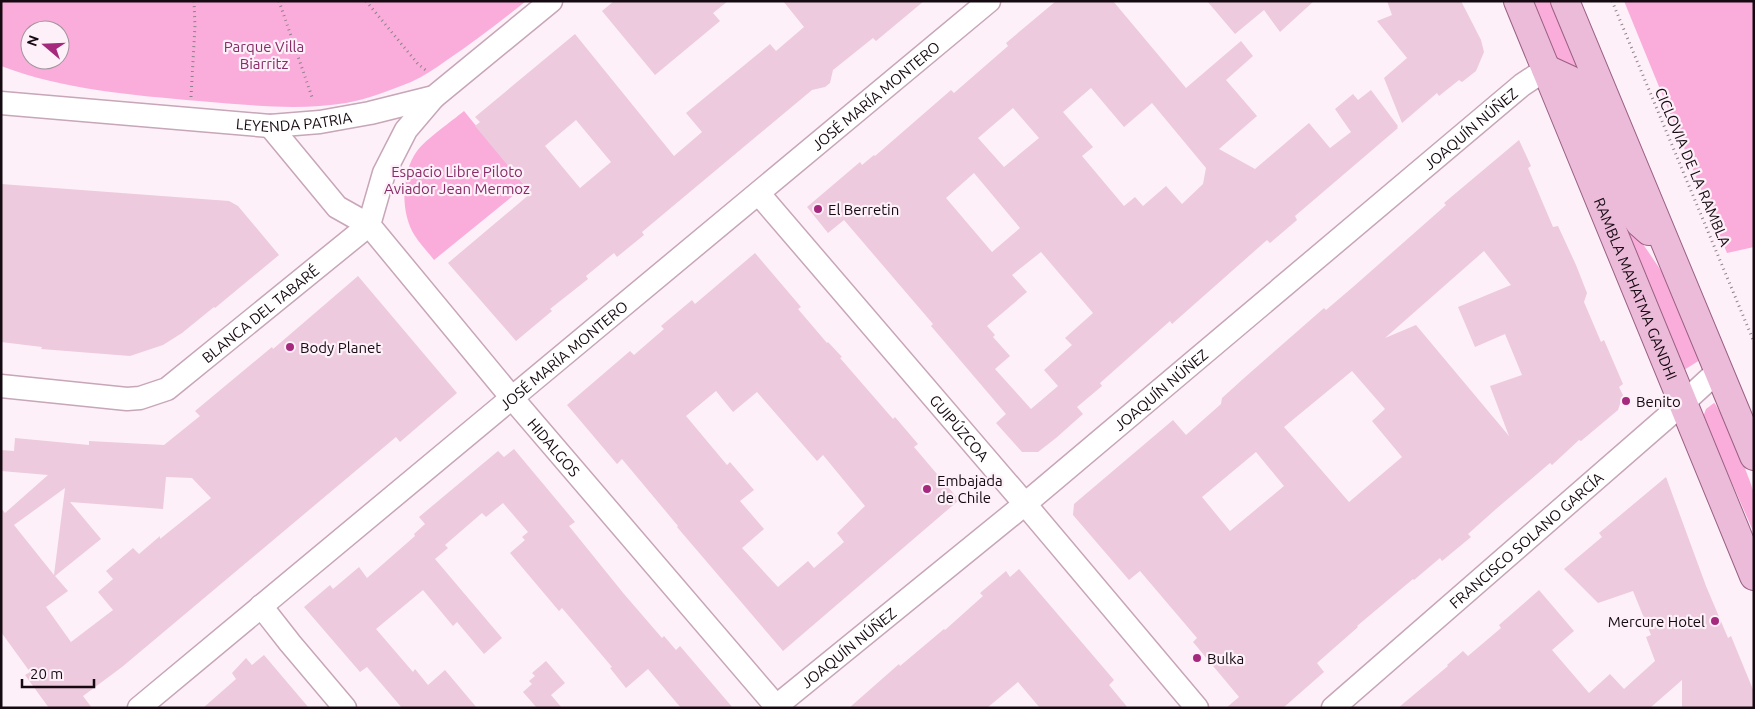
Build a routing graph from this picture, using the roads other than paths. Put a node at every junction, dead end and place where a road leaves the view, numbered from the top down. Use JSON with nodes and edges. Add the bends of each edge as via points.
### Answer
{"nodes":[{"id":1,"x":551,"y":1,"type":"edge"},
{"id":2,"x":989,"y":1,"type":"edge"},
{"id":3,"x":1518,"y":1,"type":"edge"},
{"id":4,"x":1565,"y":1,"type":"edge"},
{"id":5,"x":1546,"y":69,"type":"junction"},
{"id":6,"x":441,"y":92,"type":"junction"},
{"id":7,"x":1,"y":103,"type":"edge"},
{"id":8,"x":270,"y":126,"type":"junction"},
{"id":9,"x":759,"y":194,"type":"junction"},
{"id":10,"x":369,"y":225,"type":"junction"},
{"id":11,"x":1665,"y":245,"type":"junction"},
{"id":12,"x":1718,"y":371,"type":"junction"},
{"id":13,"x":1,"y":386,"type":"edge"},
{"id":14,"x":512,"y":398,"type":"junction"},
{"id":15,"x":1682,"y":404,"type":"junction"},
{"id":16,"x":1754,"y":456,"type":"edge"},
{"id":17,"x":1024,"y":504,"type":"junction"},
{"id":18,"x":1754,"y":576,"type":"edge"},
{"id":19,"x":260,"y":606,"type":"junction"},
{"id":20,"x":775,"y":707,"type":"edge"},
{"id":21,"x":139,"y":708,"type":"edge"},
{"id":22,"x":345,"y":708,"type":"edge"},
{"id":23,"x":1196,"y":708,"type":"edge"},
{"id":24,"x":1333,"y":708,"type":"edge"}],
"edges":[{"from":1,"to":6,"type":"street","name":"LEYENDA PATRIA"},
{"from":2,"to":9,"type":"street","name":"JOSÉ MARÍA MONTERO"},
{"from":3,"to":5,"type":"main road","name":"RAMBLA MAHATMA GANDHI"},
{"from":4,"to":11,"type":"main road"},
{"from":5,"to":11,"type":"main road","via":[[1576,86],[1630,209],[1640,223]]},
{"from":5,"to":15,"type":"main road","name":"RAMBLA MAHATMA GANDHI"},
{"from":5,"to":17,"type":"street","name":"JOAQUÍN NÚÑEZ","via":[[1514,91]]},
{"from":6,"to":8,"type":"street","name":"LEYENDA PATRIA","via":[[370,113]]},
{"from":6,"to":10,"type":"street","via":[[406,130],[384,173]]},
{"from":7,"to":8,"type":"street","name":"LEYENDA PATRIA"},
{"from":8,"to":10,"type":"street","name":"HIDALGOS","via":[[337,207]]},
{"from":9,"to":14,"type":"street","name":"JOSÉ MARÍA MONTERO"},
{"from":9,"to":17,"type":"street","name":"GUIPÚZCOA"},
{"from":10,"to":13,"type":"street","name":"BLANCA DEL TABARÉ","via":[[167,389],[127,399]]},
{"from":10,"to":14,"type":"street","name":"HIDALGOS"},
{"from":11,"to":12,"type":"main road"},
{"from":12,"to":15,"type":"street","name":"FRANCISCO SOLANO GARCÍA"},
{"from":12,"to":16,"type":"main road"},
{"from":14,"to":19,"type":"street","name":"JOSÉ MARÍA MONTERO"},
{"from":14,"to":20,"type":"street","name":"HIDALGOS"},
{"from":15,"to":18,"type":"main road","name":"RAMBLA MAHATMA GANDHI"},
{"from":15,"to":24,"type":"street","name":"FRANCISCO SOLANO GARCÍA"},
{"from":17,"to":20,"type":"street","name":"JOAQUÍN NÚÑEZ"},
{"from":17,"to":23,"type":"street","name":"GUIPÚZCOA"},
{"from":19,"to":21,"type":"street","name":"JOSÉ MARÍA MONTERO"},
{"from":19,"to":22,"type":"street"}]}
